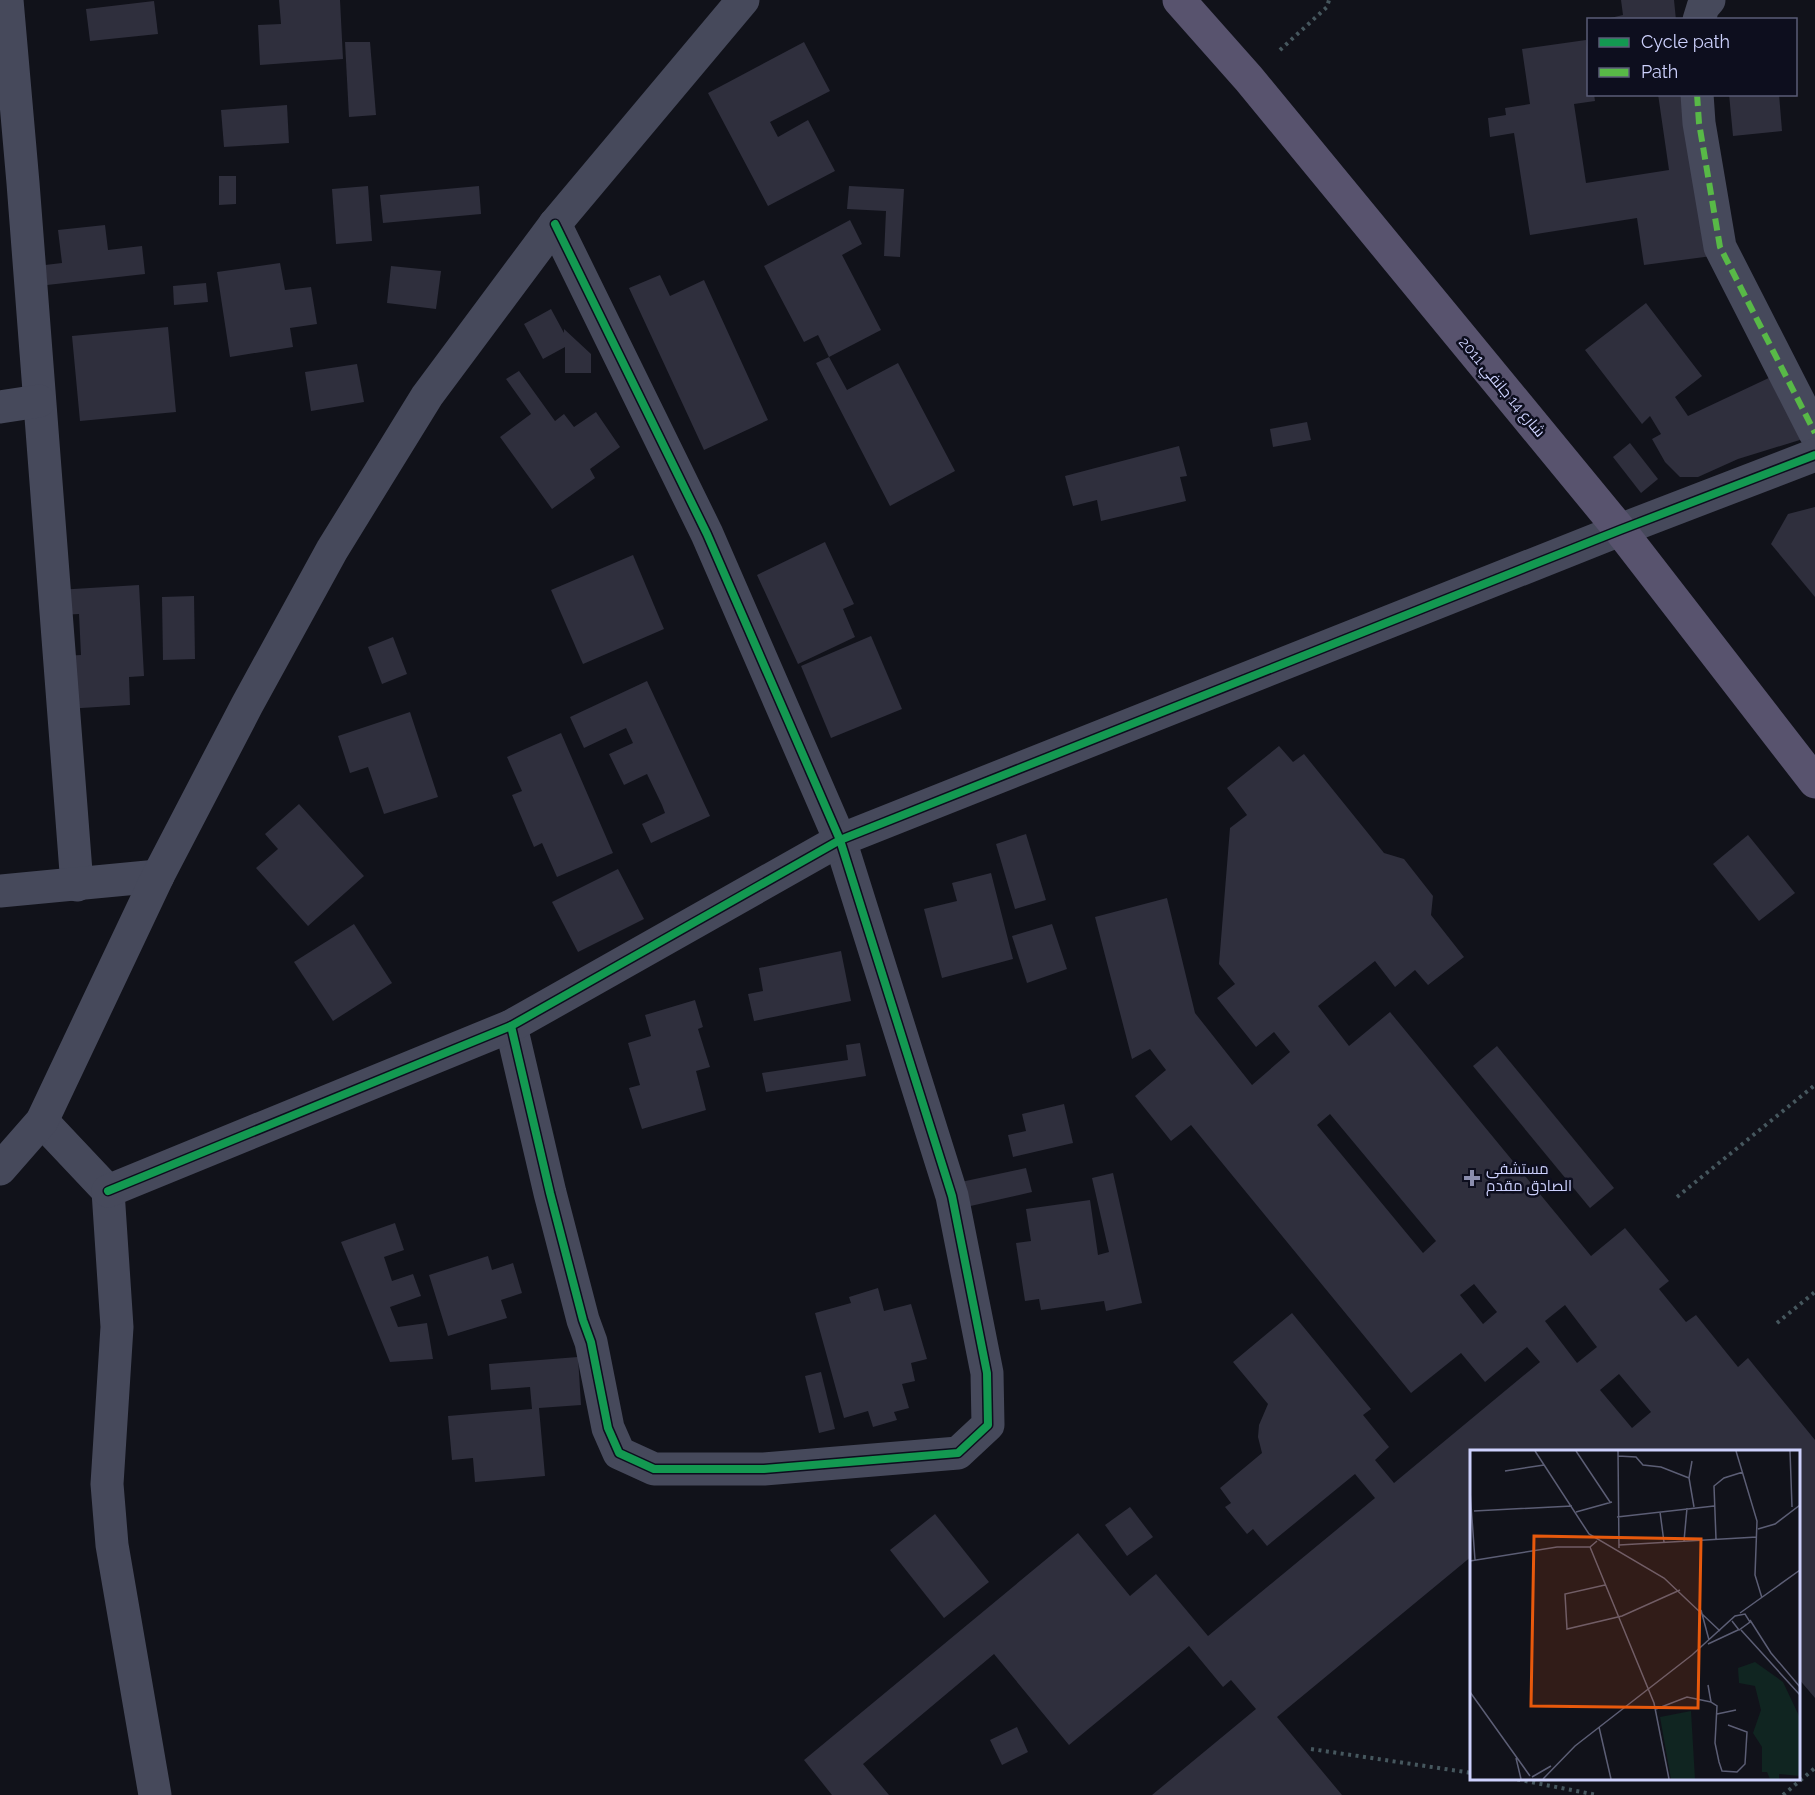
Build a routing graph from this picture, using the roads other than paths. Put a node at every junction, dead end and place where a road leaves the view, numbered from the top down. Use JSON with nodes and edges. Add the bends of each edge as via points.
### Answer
{"nodes":[{"id":1,"x":7,"y":0,"type":"edge"},
{"id":2,"x":743,"y":0,"type":"edge"},
{"id":3,"x":1179,"y":0,"type":"edge"},
{"id":4,"x":1709,"y":0,"type":"edge"},
{"id":5,"x":1700,"y":18,"type":"edge"},
{"id":6,"x":1697,"y":96,"type":"edge"},
{"id":7,"x":11,"y":182,"type":"edge"},
{"id":8,"x":555,"y":224,"type":"junction"},
{"id":9,"x":39,"y":401,"type":"junction"},
{"id":10,"x":0,"y":407,"type":"edge"},
{"id":11,"x":1815,"y":433,"type":"edge"},
{"id":12,"x":1815,"y":455,"type":"edge"},
{"id":13,"x":1620,"y":530,"type":"junction"},
{"id":14,"x":1815,"y":782,"type":"edge"},
{"id":15,"x":840,"y":840,"type":"junction"},
{"id":16,"x":158,"y":876,"type":"junction"},
{"id":17,"x":76,"y":885,"type":"junction"},
{"id":18,"x":0,"y":891,"type":"edge"},
{"id":19,"x":511,"y":1026,"type":"junction"},
{"id":20,"x":42,"y":1121,"type":"junction"},
{"id":21,"x":0,"y":1169,"type":"edge"},
{"id":22,"x":108,"y":1191,"type":"junction"},
{"id":23,"x":155,"y":1795,"type":"edge"}],
"edges":[{"from":1,"to":7,"type":"street"},
{"from":2,"to":8,"type":"street"},
{"from":3,"to":13,"type":"main road","name":"شارع 14 جانفي 2011","via":[[1249,79]]},
{"from":4,"to":5,"type":"street"},
{"from":6,"to":11,"type":"street","via":[[1720,247]]},
{"from":7,"to":9,"type":"street"},
{"from":8,"to":15,"type":"street","via":[[707,534]]},
{"from":8,"to":16,"type":"street","via":[[427,396],[332,550]]},
{"from":9,"to":10,"type":"street"},
{"from":9,"to":17,"type":"street"},
{"from":12,"to":13,"type":"street"},
{"from":13,"to":14,"type":"main road","name":"شارع 14 جانفي 2011"},
{"from":13,"to":15,"type":"street"},
{"from":15,"to":19,"type":"street"},
{"from":15,"to":19,"type":"street","via":[[952,1196],[987,1373],[988,1425],[958,1453],[764,1469],[654,1469],[619,1453],[608,1428],[591,1342],[556,1216]]},
{"from":16,"to":17,"type":"street"},
{"from":16,"to":20,"type":"street"},
{"from":17,"to":18,"type":"street"},
{"from":19,"to":22,"type":"street"},
{"from":20,"to":21,"type":"street"},
{"from":20,"to":22,"type":"street"},
{"from":22,"to":23,"type":"street","via":[[117,1327],[107,1494],[112,1545]]}]}
